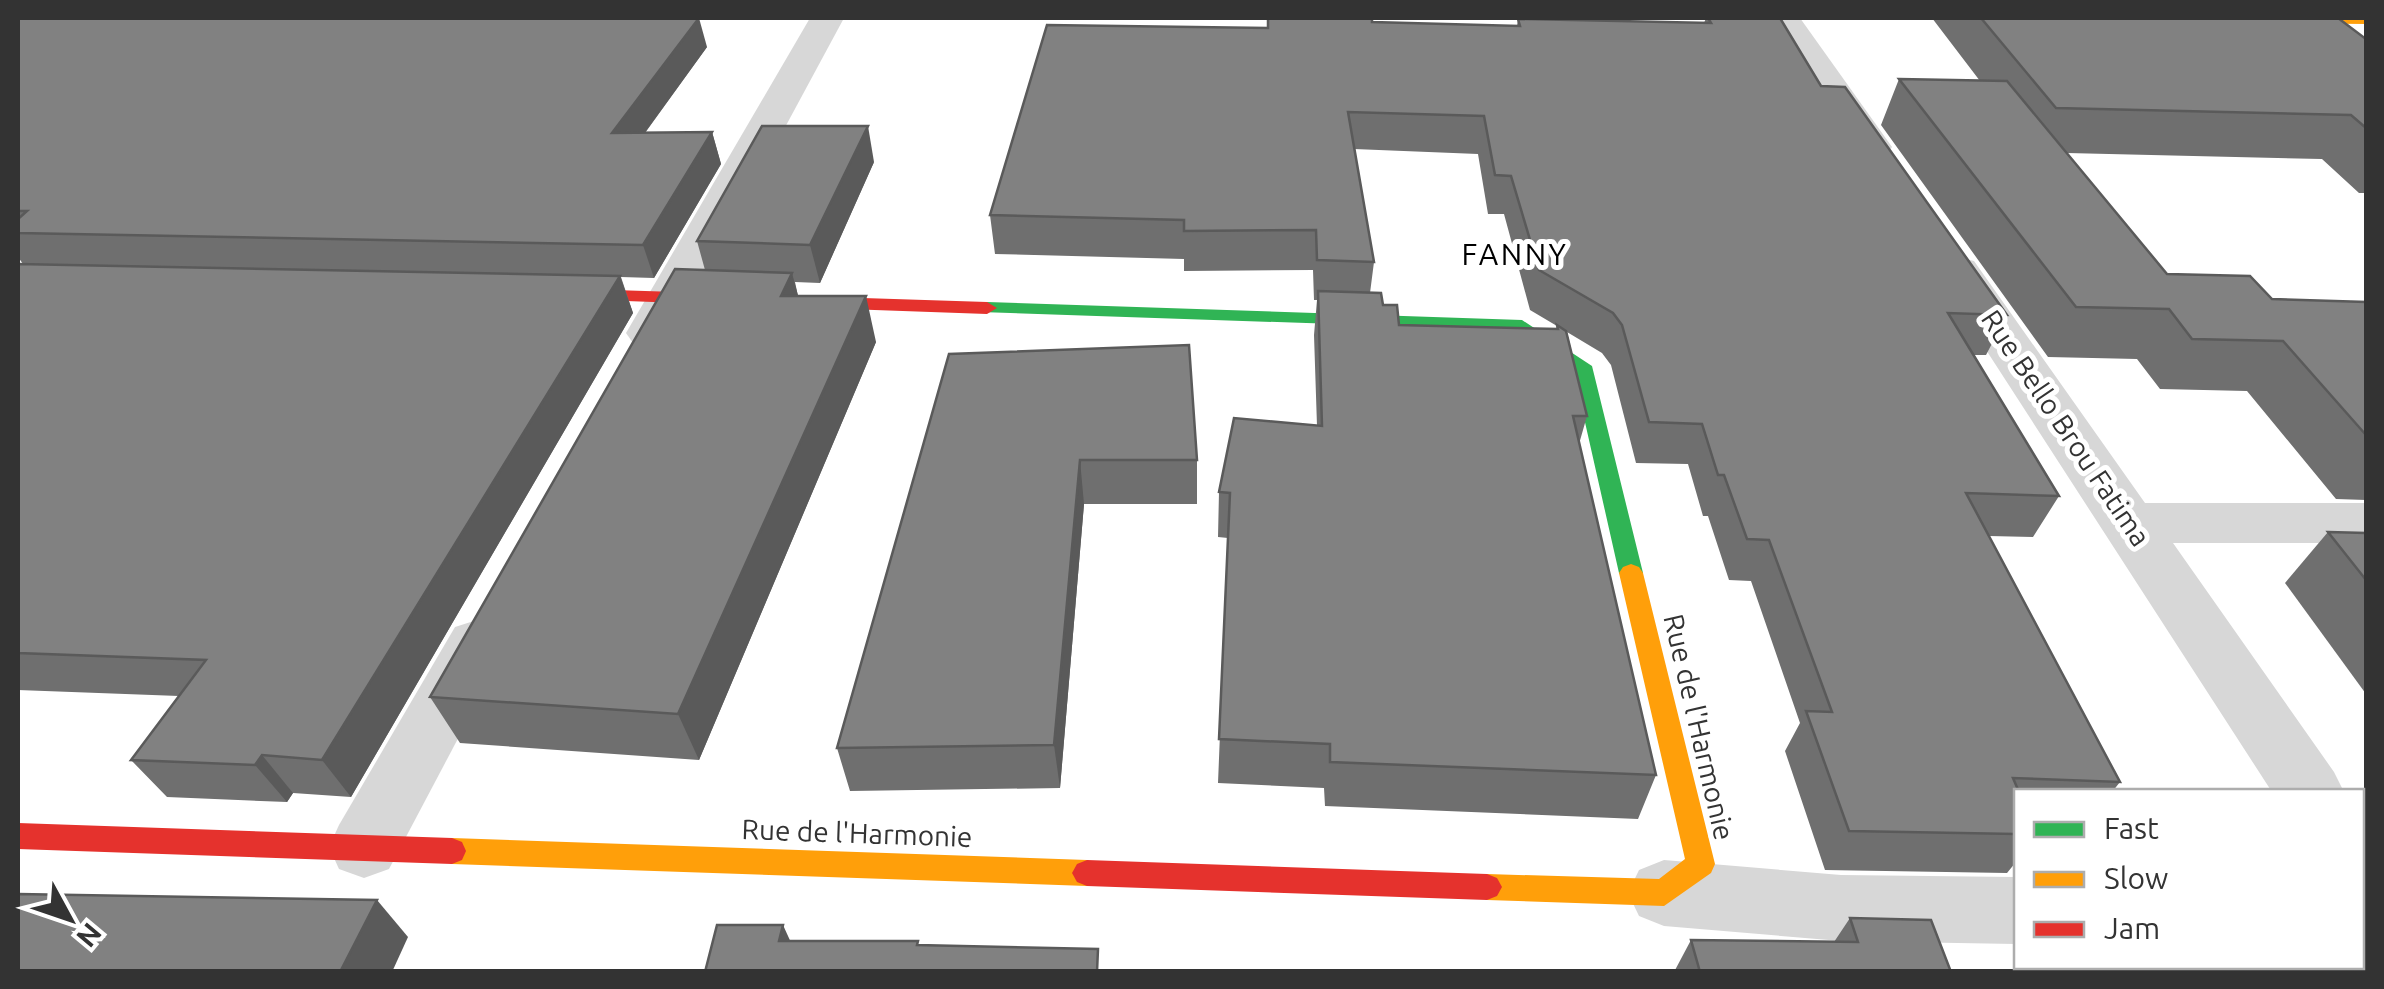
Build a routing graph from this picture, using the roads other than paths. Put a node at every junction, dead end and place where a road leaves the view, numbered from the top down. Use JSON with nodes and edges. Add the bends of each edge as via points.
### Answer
{"nodes":[{"id":1,"x":827,"y":18,"type":"edge"},
{"id":2,"x":1783,"y":18,"type":"edge"},
{"id":3,"x":2162,"y":18,"type":"edge"},
{"id":4,"x":2366,"y":20,"type":"edge"},
{"id":5,"x":1896,"y":180,"type":"edge"},
{"id":6,"x":1929,"y":230,"type":"edge"},
{"id":7,"x":532,"y":293,"type":"edge"},
{"id":8,"x":670,"y":296,"type":"junction"},
{"id":9,"x":622,"y":382,"type":"edge"},
{"id":10,"x":2132,"y":523,"type":"junction"},
{"id":11,"x":2366,"y":524,"type":"edge"},
{"id":12,"x":498,"y":606,"type":"edge"},
{"id":13,"x":2308,"y":789,"type":"edge"},
{"id":14,"x":18,"y":836,"type":"edge"},
{"id":15,"x":364,"y":847,"type":"junction"},
{"id":16,"x":1664,"y":893,"type":"junction"},
{"id":17,"x":2014,"y":911,"type":"edge"}],
"edges":[{"from":1,"to":8,"type":"street"},
{"from":2,"to":5,"type":"street"},
{"from":3,"to":4,"type":"street"},
{"from":6,"to":10,"type":"street","name":"Rue Bello Brou Fatima"},
{"from":7,"to":8,"type":"street"},
{"from":8,"to":9,"type":"street"},
{"from":8,"to":16,"type":"street","name":"Rue de l'Harmonie","via":[[1515,324],[1582,366],[1701,864]]},
{"from":10,"to":11,"type":"street"},
{"from":10,"to":13,"type":"street","name":"Rue Bello Brou Fatima"},
{"from":12,"to":15,"type":"street"},
{"from":14,"to":15,"type":"street","name":"Rue de l'Harmonie"},
{"from":15,"to":16,"type":"street","name":"Rue de l'Harmonie"},
{"from":16,"to":17,"type":"street","via":[[1841,908]]}]}
